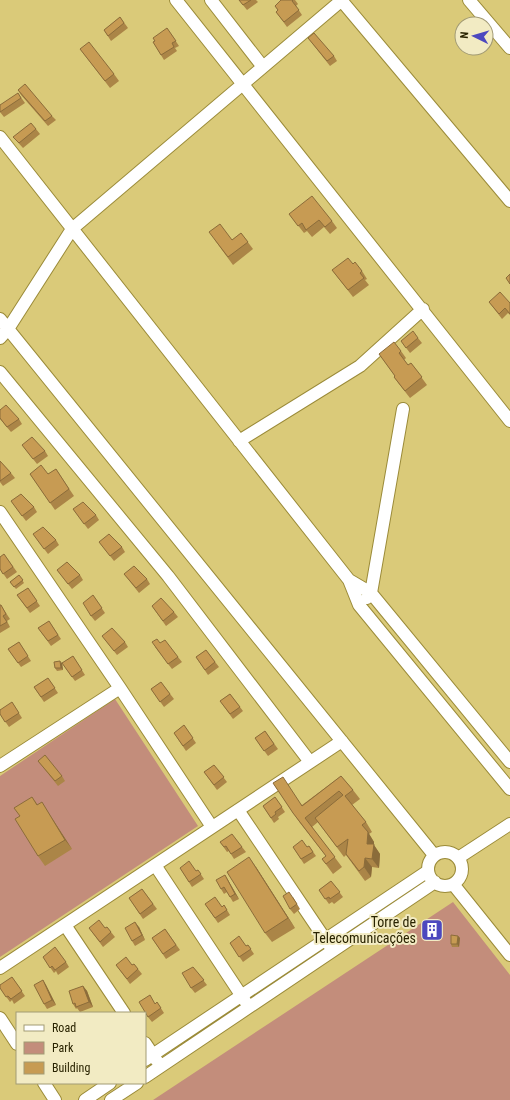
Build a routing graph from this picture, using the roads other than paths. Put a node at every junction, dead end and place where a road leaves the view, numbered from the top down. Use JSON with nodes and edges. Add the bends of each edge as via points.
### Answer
{"nodes":[{"id":1,"x":176,"y":0,"type":"edge"},
{"id":2,"x":211,"y":0,"type":"edge"},
{"id":3,"x":342,"y":0,"type":"edge"},
{"id":4,"x":469,"y":0,"type":"edge"},
{"id":5,"x":510,"y":48,"type":"edge"},
{"id":6,"x":263,"y":67,"type":"junction"},
{"id":7,"x":242,"y":85,"type":"junction"},
{"id":8,"x":0,"y":137,"type":"edge"},
{"id":9,"x":510,"y":201,"type":"edge"},
{"id":10,"x":72,"y":229,"type":"junction"},
{"id":11,"x":423,"y":309,"type":"junction"},
{"id":12,"x":0,"y":319,"type":"edge"},
{"id":13,"x":4,"y":334,"type":"edge"},
{"id":14,"x":0,"y":372,"type":"edge"},
{"id":15,"x":403,"y":409,"type":"dead end"},
{"id":16,"x":510,"y":421,"type":"edge"},
{"id":17,"x":239,"y":441,"type":"junction"},
{"id":18,"x":0,"y":512,"type":"edge"},
{"id":19,"x":349,"y":580,"type":"junction"},
{"id":20,"x":371,"y":593,"type":"junction"},
{"id":21,"x":359,"y":605,"type":"junction"},
{"id":22,"x":120,"y":688,"type":"junction"},
{"id":23,"x":342,"y":741,"type":"junction"},
{"id":24,"x":310,"y":762,"type":"junction"},
{"id":25,"x":510,"y":762,"type":"edge"},
{"id":26,"x":0,"y":766,"type":"edge"},
{"id":27,"x":510,"y":789,"type":"edge"},
{"id":28,"x":238,"y":810,"type":"junction"},
{"id":29,"x":510,"y":824,"type":"edge"},
{"id":30,"x":212,"y":827,"type":"junction"},
{"id":31,"x":434,"y":855,"type":"junction"},
{"id":32,"x":458,"y":858,"type":"junction"},
{"id":33,"x":155,"y":866,"type":"junction"},
{"id":34,"x":428,"y":871,"type":"junction"},
{"id":35,"x":435,"y":882,"type":"junction"},
{"id":36,"x":453,"y":884,"type":"junction"},
{"id":37,"x":64,"y":925,"type":"junction"},
{"id":38,"x":326,"y":939,"type":"junction"},
{"id":39,"x":334,"y":950,"type":"junction"},
{"id":40,"x":510,"y":956,"type":"edge"},
{"id":41,"x":0,"y":968,"type":"edge"},
{"id":42,"x":242,"y":995,"type":"junction"},
{"id":43,"x":250,"y":1007,"type":"junction"},
{"id":44,"x":123,"y":1012,"type":"edge"},
{"id":45,"x":0,"y":1018,"type":"edge"},
{"id":46,"x":16,"y":1042,"type":"edge"},
{"id":47,"x":146,"y":1047,"type":"edge"},
{"id":48,"x":149,"y":1057,"type":"edge"},
{"id":49,"x":161,"y":1067,"type":"junction"},
{"id":50,"x":146,"y":1076,"type":"edge"},
{"id":51,"x":45,"y":1084,"type":"edge"},
{"id":52,"x":108,"y":1084,"type":"edge"},
{"id":53,"x":136,"y":1084,"type":"edge"},
{"id":54,"x":118,"y":1098,"type":"edge"},
{"id":55,"x":55,"y":1100,"type":"edge"},
{"id":56,"x":84,"y":1100,"type":"edge"}],
"edges":[{"from":1,"to":7,"type":"street"},
{"from":2,"to":6,"type":"street"},
{"from":3,"to":6,"type":"street"},
{"from":3,"to":9,"type":"street"},
{"from":4,"to":5,"type":"street"},
{"from":6,"to":7,"type":"street"},
{"from":7,"to":10,"type":"street"},
{"from":7,"to":11,"type":"street"},
{"from":8,"to":10,"type":"street"},
{"from":10,"to":13,"type":"street"},
{"from":10,"to":17,"type":"street"},
{"from":11,"to":16,"type":"street"},
{"from":11,"to":17,"type":"street","via":[[360,366]]},
{"from":12,"to":13,"type":"street"},
{"from":13,"to":23,"type":"street"},
{"from":14,"to":24,"type":"street","via":[[168,576]]},
{"from":15,"to":20,"type":"street"},
{"from":17,"to":19,"type":"street"},
{"from":18,"to":22,"type":"street"},
{"from":19,"to":20,"type":"street"},
{"from":19,"to":21,"type":"street"},
{"from":20,"to":21,"type":"street"},
{"from":20,"to":25,"type":"street"},
{"from":21,"to":27,"type":"street"},
{"from":22,"to":26,"type":"street"},
{"from":22,"to":30,"type":"street"},
{"from":23,"to":24,"type":"street"},
{"from":23,"to":31,"type":"street"},
{"from":24,"to":28,"type":"street"},
{"from":28,"to":30,"type":"street"},
{"from":28,"to":38,"type":"street"},
{"from":29,"to":32,"type":"street"},
{"from":30,"to":33,"type":"street"},
{"from":31,"to":32,"type":"street","via":[[444,851]]},
{"from":31,"to":34,"type":"street","via":[[429,862]]},
{"from":32,"to":36,"type":"street","via":[[461,872]]},
{"from":33,"to":37,"type":"street"},
{"from":33,"to":42,"type":"street"},
{"from":34,"to":35,"type":"street"},
{"from":34,"to":38,"type":"street"},
{"from":35,"to":36,"type":"street","via":[[444,886]]},
{"from":35,"to":39,"type":"street"},
{"from":36,"to":40,"type":"street"},
{"from":37,"to":41,"type":"street"},
{"from":37,"to":44,"type":"street"},
{"from":38,"to":39,"type":"street"},
{"from":38,"to":42,"type":"street"},
{"from":39,"to":43,"type":"street"},
{"from":42,"to":43,"type":"street"},
{"from":42,"to":48,"type":"street"},
{"from":43,"to":49,"type":"street"},
{"from":45,"to":46,"type":"street"},
{"from":47,"to":48,"type":"street"},
{"from":48,"to":49,"type":"street"},
{"from":49,"to":50,"type":"street"},
{"from":51,"to":55,"type":"street"},
{"from":52,"to":56,"type":"street"},
{"from":53,"to":54,"type":"street"}]}
